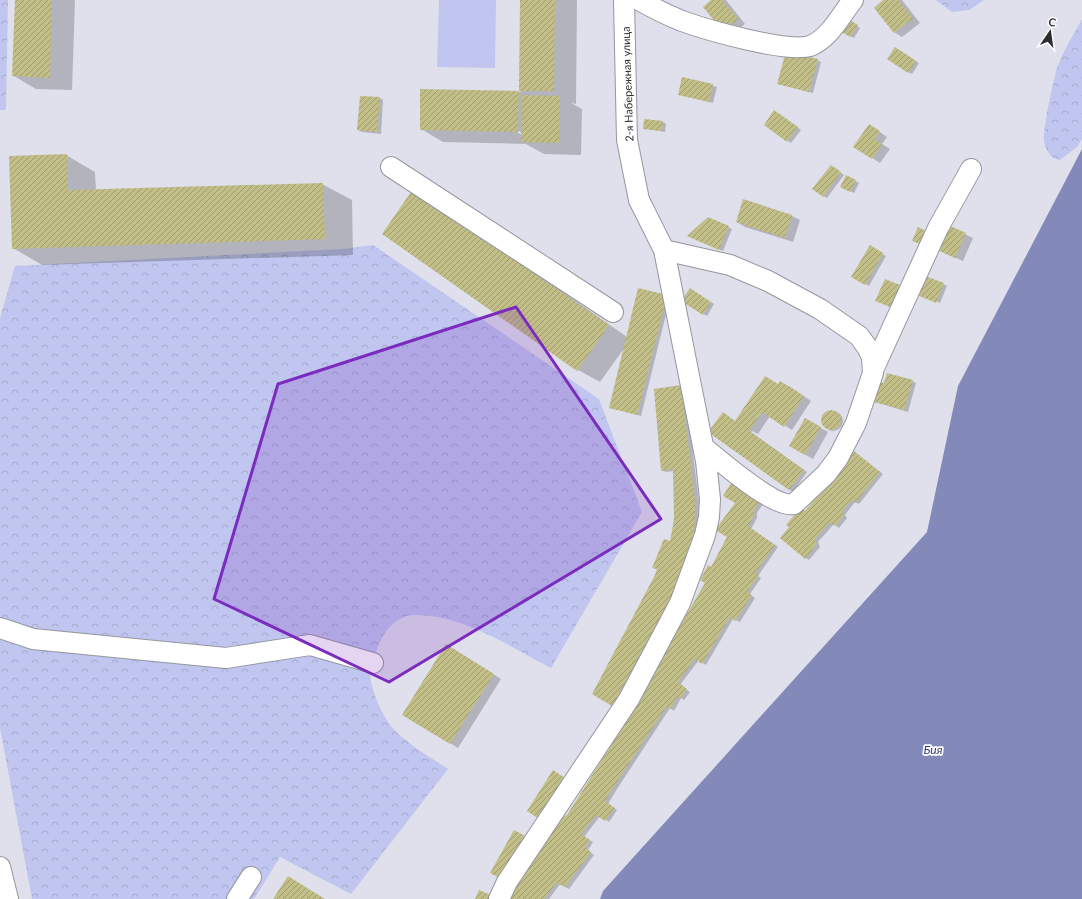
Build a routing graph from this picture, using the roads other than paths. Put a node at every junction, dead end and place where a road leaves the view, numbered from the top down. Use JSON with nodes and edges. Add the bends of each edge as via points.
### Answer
{"nodes":[{"id":1,"x":624,"y":0,"type":"edge"},
{"id":2,"x":638,"y":0,"type":"edge"},
{"id":3,"x":853,"y":0,"type":"edge"},
{"id":4,"x":391,"y":167,"type":"dead end"},
{"id":5,"x":971,"y":169,"type":"dead end"},
{"id":6,"x":664,"y":250,"type":"junction"},
{"id":7,"x":613,"y":312,"type":"dead end"},
{"id":8,"x":873,"y":370,"type":"junction"},
{"id":9,"x":703,"y":447,"type":"junction"},
{"id":10,"x":0,"y":628,"type":"edge"},
{"id":11,"x":373,"y":663,"type":"dead end"},
{"id":12,"x":0,"y":867,"type":"edge"},
{"id":13,"x":251,"y":877,"type":"dead end"},
{"id":14,"x":8,"y":899,"type":"edge"},
{"id":15,"x":237,"y":899,"type":"edge"},
{"id":16,"x":499,"y":899,"type":"edge"}],
"edges":[{"from":1,"to":6,"type":"street","name":"2-я Набережная улица","via":[[627,140],[639,200]]},
{"from":2,"to":3,"type":"street","via":[[707,28],[773,44],[800,47],[820,40]]},
{"from":4,"to":7,"type":"street"},
{"from":5,"to":8,"type":"street","via":[[938,228]]},
{"from":6,"to":8,"type":"street","via":[[710,259],[806,300],[859,336],[872,357]]},
{"from":6,"to":9,"type":"street","name":"2-я Набережная улица"},
{"from":8,"to":9,"type":"street","via":[[864,403],[844,449],[826,474],[794,504],[784,505],[767,496]]},
{"from":9,"to":16,"type":"street","name":"2-я Набережная улица","via":[[708,477],[709,517],[700,554],[680,603],[618,718],[507,882]]},
{"from":10,"to":11,"type":"street","via":[[32,640],[226,658],[310,645]]},
{"from":12,"to":14,"type":"street"},
{"from":13,"to":15,"type":"street"}]}
